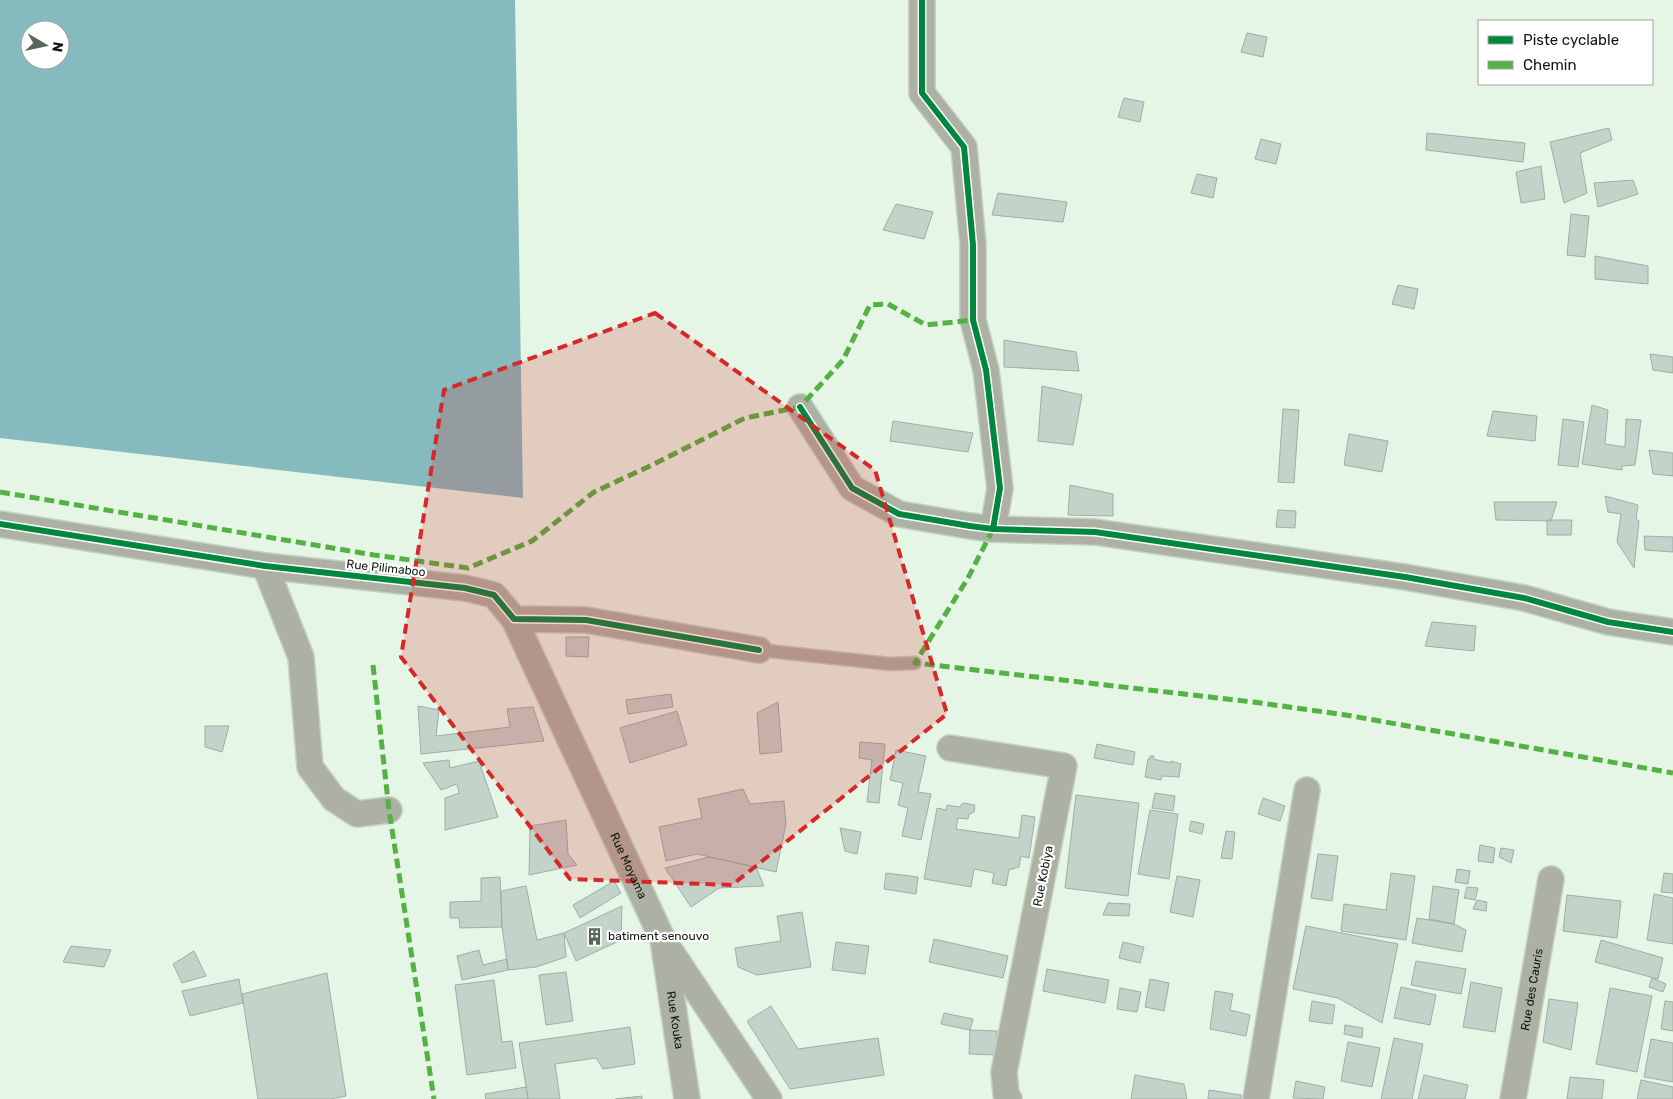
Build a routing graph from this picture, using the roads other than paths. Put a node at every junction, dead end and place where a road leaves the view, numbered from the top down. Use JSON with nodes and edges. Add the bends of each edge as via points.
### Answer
{"nodes":[{"id":1,"x":922,"y":0,"type":"edge"},
{"id":2,"x":800,"y":407,"type":"dead end"},
{"id":3,"x":0,"y":524,"type":"edge"},
{"id":4,"x":993,"y":529,"type":"junction"},
{"id":5,"x":265,"y":566,"type":"junction"},
{"id":6,"x":514,"y":619,"type":"junction"},
{"id":7,"x":1673,"y":632,"type":"edge"},
{"id":8,"x":759,"y":650,"type":"joint"},
{"id":9,"x":915,"y":663,"type":"dead end"},
{"id":10,"x":950,"y":748,"type":"dead end"},
{"id":11,"x":1306,"y":790,"type":"dead end"},
{"id":12,"x":389,"y":810,"type":"dead end"},
{"id":13,"x":1551,"y":879,"type":"dead end"},
{"id":14,"x":663,"y":940,"type":"junction"},
{"id":15,"x":687,"y":1099,"type":"edge"},
{"id":16,"x":769,"y":1099,"type":"edge"},
{"id":17,"x":1009,"y":1099,"type":"edge"},
{"id":18,"x":1256,"y":1099,"type":"edge"},
{"id":19,"x":1513,"y":1099,"type":"edge"}],
"edges":[{"from":1,"to":4,"type":"street","via":[[922,93],[964,147],[973,245],[974,320],[986,370],[1000,488]]},
{"from":2,"to":4,"type":"street","via":[[852,488],[899,514]]},
{"from":3,"to":5,"type":"street","name":"Rue Pilimaboo"},
{"from":4,"to":7,"type":"street","via":[[1095,532],[1405,577],[1524,598],[1608,622]]},
{"from":5,"to":6,"type":"street","name":"Rue Pilimaboo","via":[[465,588],[494,595]]},
{"from":5,"to":12,"type":"street","via":[[301,657],[310,767],[334,799],[357,814]]},
{"from":6,"to":8,"type":"street","via":[[586,620]]},
{"from":6,"to":14,"type":"street","name":"Rue Moyama"},
{"from":8,"to":9,"type":"lane","via":[[890,664]]},
{"from":10,"to":17,"type":"street","name":"Rue Kobiya","via":[[1064,766],[1004,1072]]},
{"from":11,"to":18,"type":"street"},
{"from":13,"to":19,"type":"street","name":"Rue des Cauris"},
{"from":14,"to":15,"type":"street","name":"Rue Kouka"},
{"from":14,"to":16,"type":"street","name":"Rue Moyama"}]}
